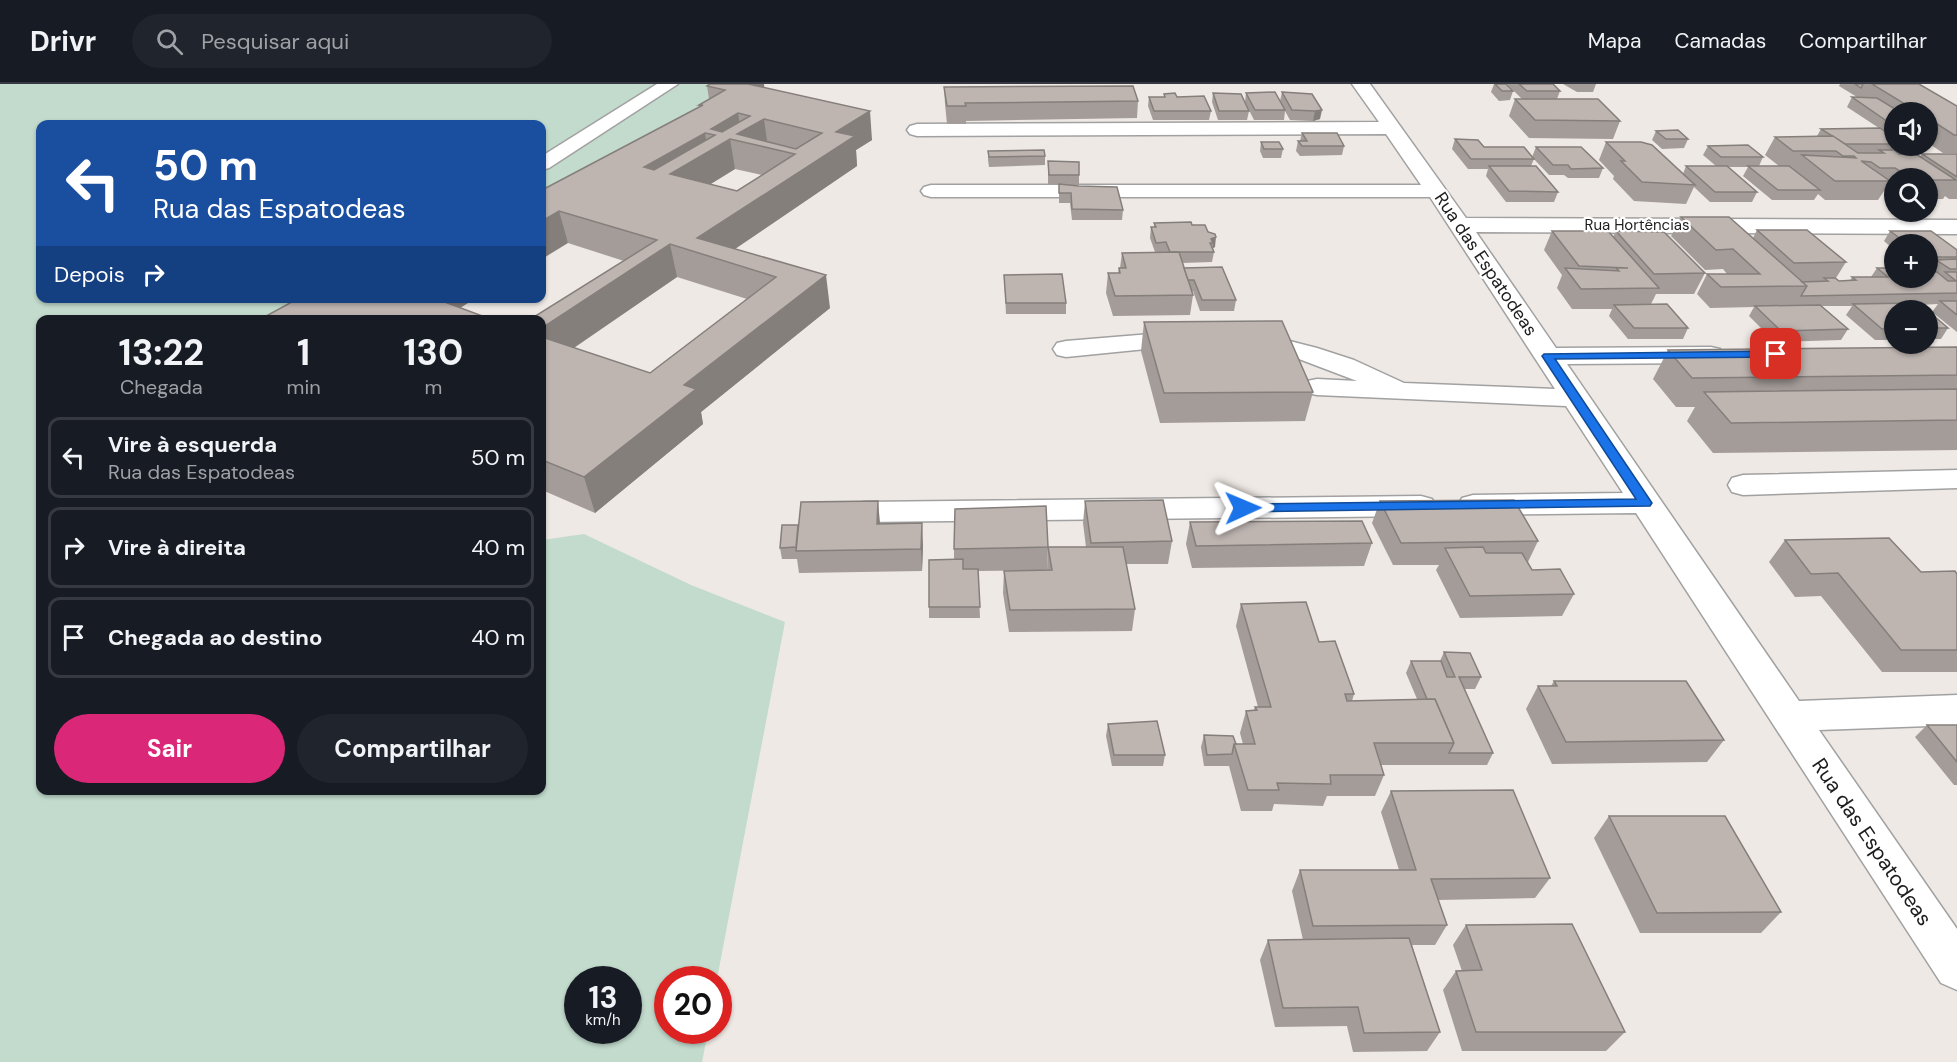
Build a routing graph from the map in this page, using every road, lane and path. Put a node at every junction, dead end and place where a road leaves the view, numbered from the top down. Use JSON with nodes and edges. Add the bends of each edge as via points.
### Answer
{"nodes":[{"id":1,"x":669,"y":84,"type":"edge"},
{"id":2,"x":1361,"y":84,"type":"edge"},
{"id":3,"x":1392,"y":128,"type":"junction"},
{"id":4,"x":917,"y":130,"type":"dead end"},
{"id":5,"x":546,"y":161,"type":"edge"},
{"id":6,"x":931,"y":191,"type":"dead end"},
{"id":7,"x":1436,"y":191,"type":"junction"},
{"id":8,"x":1460,"y":225,"type":"junction"},
{"id":9,"x":1957,"y":227,"type":"edge"},
{"id":10,"x":1066,"y":349,"type":"dead end"},
{"id":11,"x":1734,"y":355,"type":"edge"},
{"id":12,"x":1547,"y":356,"type":"junction"},
{"id":13,"x":1317,"y":387,"type":"dead end"},
{"id":14,"x":1398,"y":390,"type":"junction"},
{"id":15,"x":1575,"y":398,"type":"junction"},
{"id":16,"x":1957,"y":479,"type":"edge"},
{"id":17,"x":1743,"y":485,"type":"dead end"},
{"id":18,"x":1645,"y":503,"type":"junction"},
{"id":19,"x":864,"y":512,"type":"edge"},
{"id":20,"x":1957,"y":710,"type":"edge"},
{"id":21,"x":1787,"y":717,"type":"junction"},
{"id":22,"x":1957,"y":968,"type":"edge"}],
"edges":[{"from":1,"to":5,"type":"street"},
{"from":2,"to":3,"type":"street","name":"Rua das Espatodeas"},
{"from":3,"to":4,"type":"street"},
{"from":3,"to":7,"type":"street","name":"Rua das Espatodeas"},
{"from":6,"to":7,"type":"street"},
{"from":7,"to":8,"type":"street","name":"Rua das Espatodeas"},
{"from":8,"to":9,"type":"street","name":"Rua Hortências"},
{"from":8,"to":12,"type":"street","name":"Rua das Espatodeas"},
{"from":10,"to":14,"type":"street","via":[[1220,338],[1266,343],[1316,354]]},
{"from":11,"to":12,"type":"street"},
{"from":12,"to":15,"type":"street","name":"Rua das Espatodeas"},
{"from":13,"to":14,"type":"street"},
{"from":14,"to":15,"type":"street"},
{"from":15,"to":18,"type":"street","name":"Rua das Espatodeas"},
{"from":16,"to":17,"type":"street"},
{"from":18,"to":19,"type":"street"},
{"from":18,"to":21,"type":"street","name":"Rua das Espatodeas"},
{"from":20,"to":21,"type":"street"},
{"from":21,"to":22,"type":"street","name":"Rua das Espatodeas"}]}
